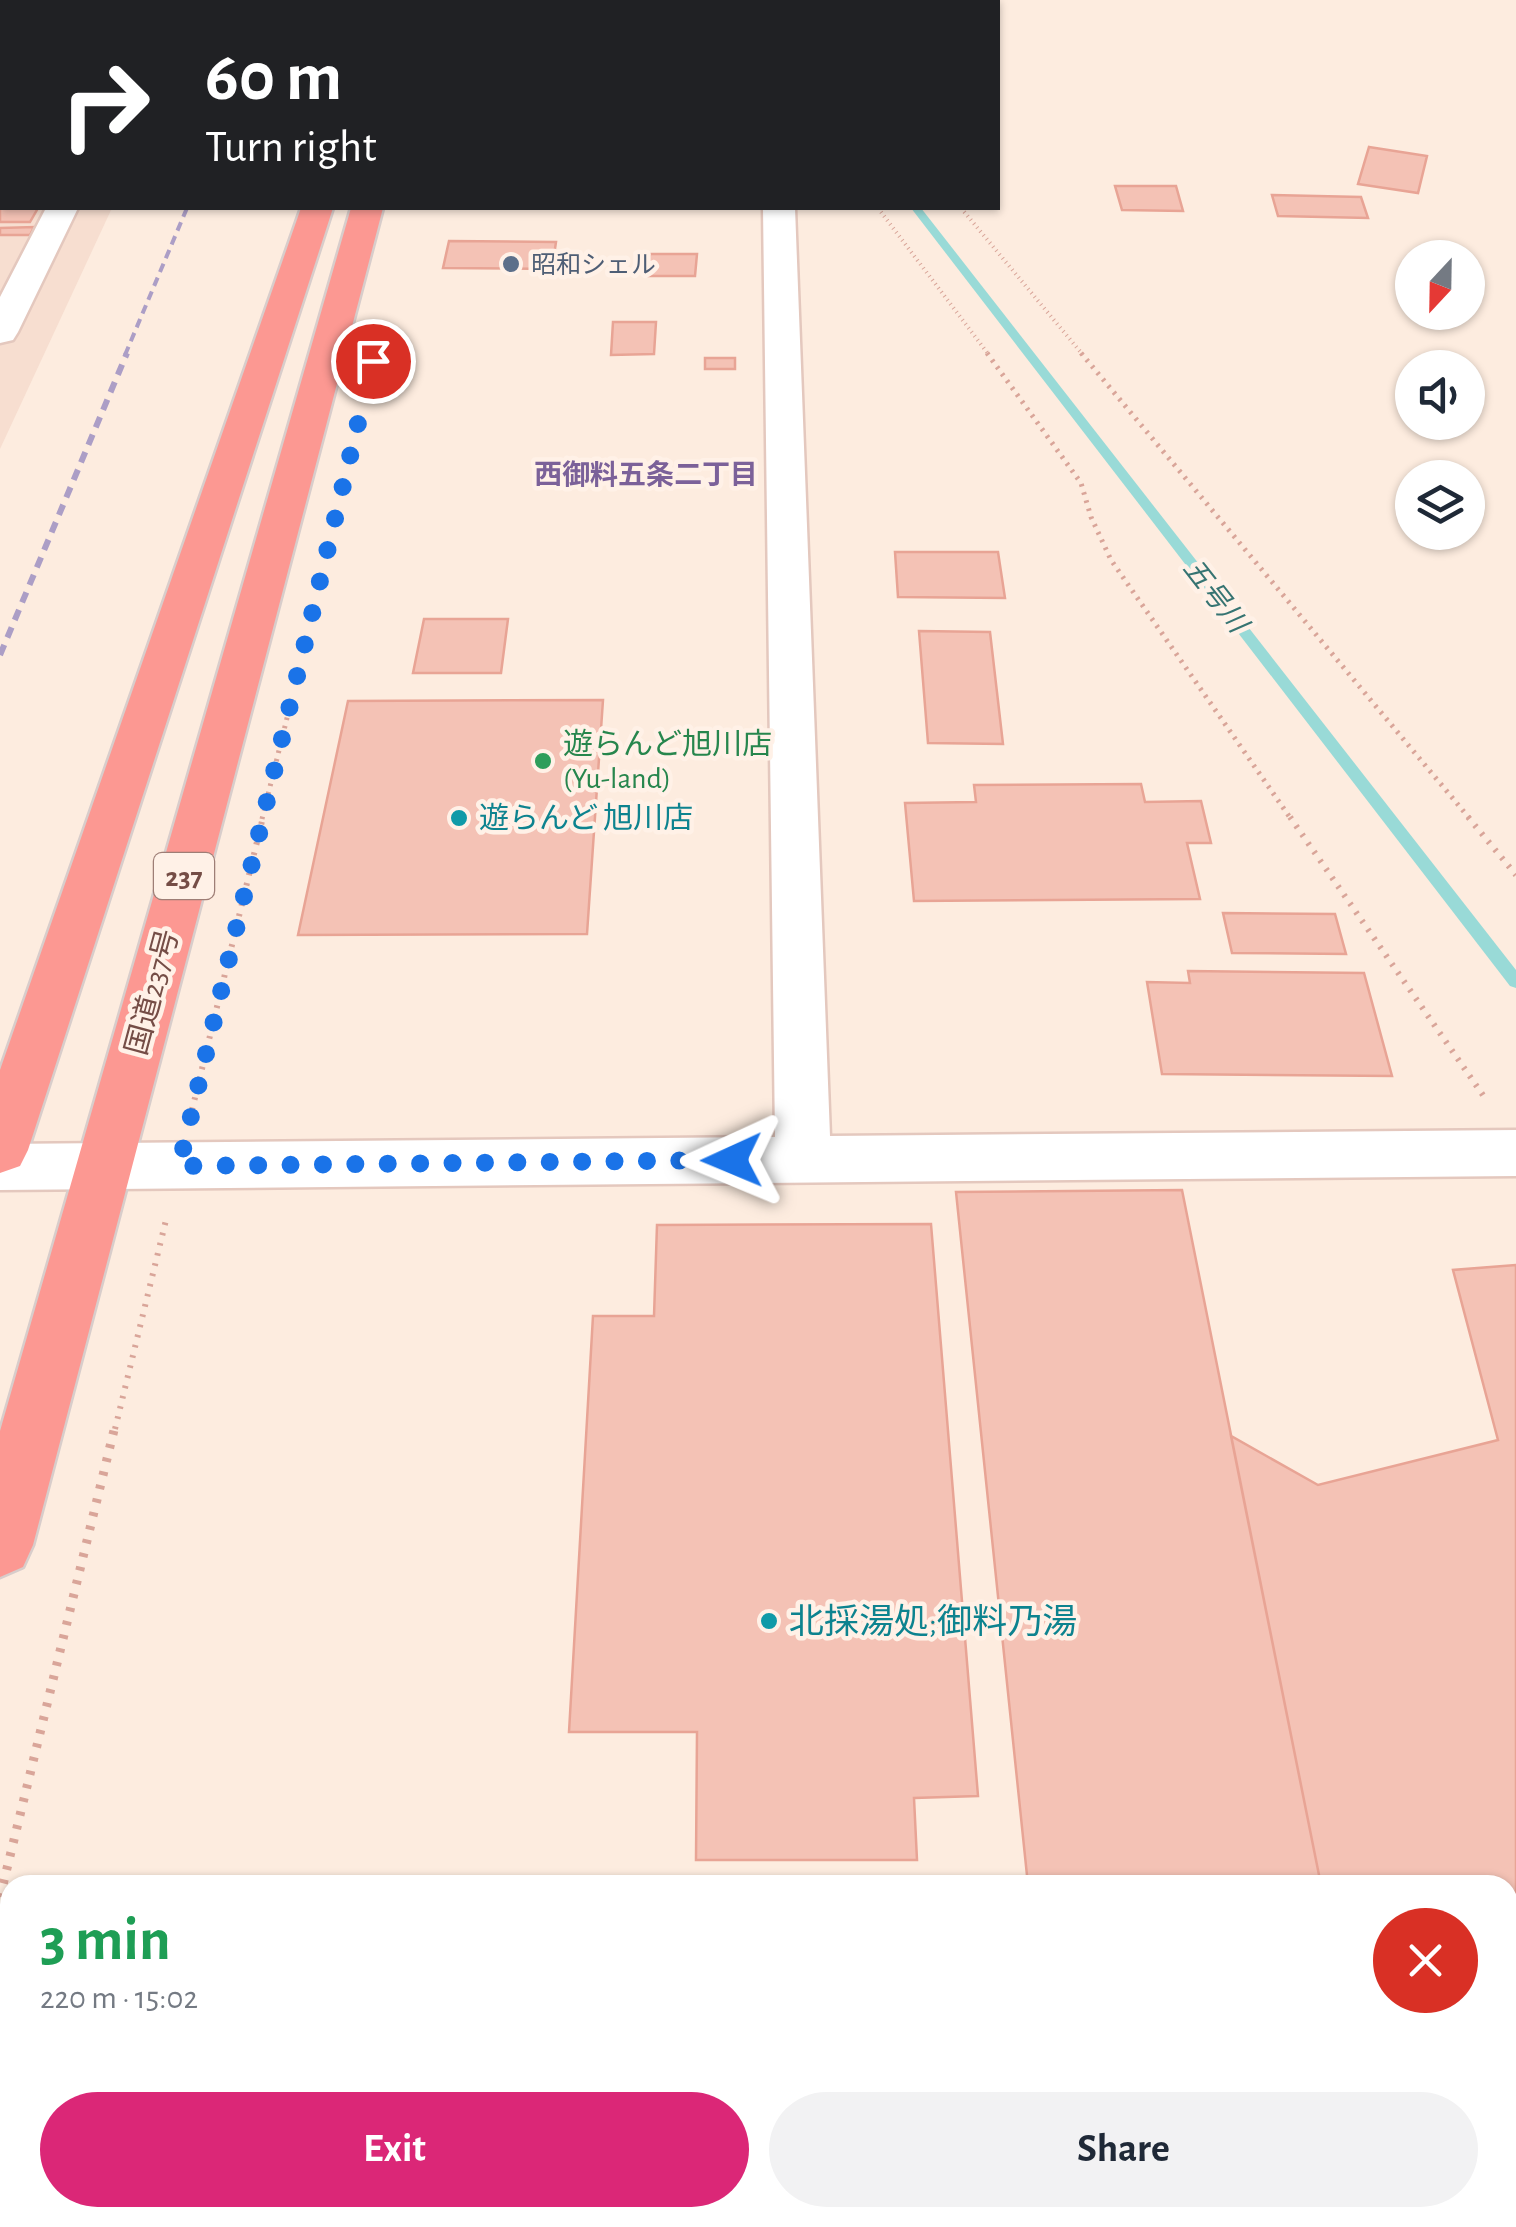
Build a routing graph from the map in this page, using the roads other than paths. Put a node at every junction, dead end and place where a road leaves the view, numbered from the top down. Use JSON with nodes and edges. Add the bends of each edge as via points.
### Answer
{"nodes":[{"id":1,"x":61,"y":210,"type":"edge"},
{"id":2,"x":317,"y":210,"type":"edge"},
{"id":3,"x":367,"y":210,"type":"edge"},
{"id":4,"x":779,"y":210,"type":"edge"},
{"id":5,"x":9,"y":296,"type":"edge"},
{"id":6,"x":0,"y":332,"type":"edge"},
{"id":7,"x":1506,"y":1133,"type":"edge"},
{"id":8,"x":0,"y":1150,"type":"edge"},
{"id":9,"x":803,"y":1158,"type":"junction"},
{"id":10,"x":0,"y":1166,"type":"edge"},
{"id":11,"x":104,"y":1166,"type":"junction"},
{"id":12,"x":0,"y":1545,"type":"edge"}],
"edges":[{"from":1,"to":5,"type":"street"},
{"from":2,"to":8,"type":"highway"},
{"from":3,"to":11,"type":"highway","name":"国道237号","number":"237"},
{"from":4,"to":9,"type":"street"},
{"from":5,"to":6,"type":"street"},
{"from":7,"to":9,"type":"street"},
{"from":9,"to":11,"type":"street"},
{"from":10,"to":11,"type":"street"},
{"from":11,"to":12,"type":"highway","name":"国道237号","number":"237"}]}
